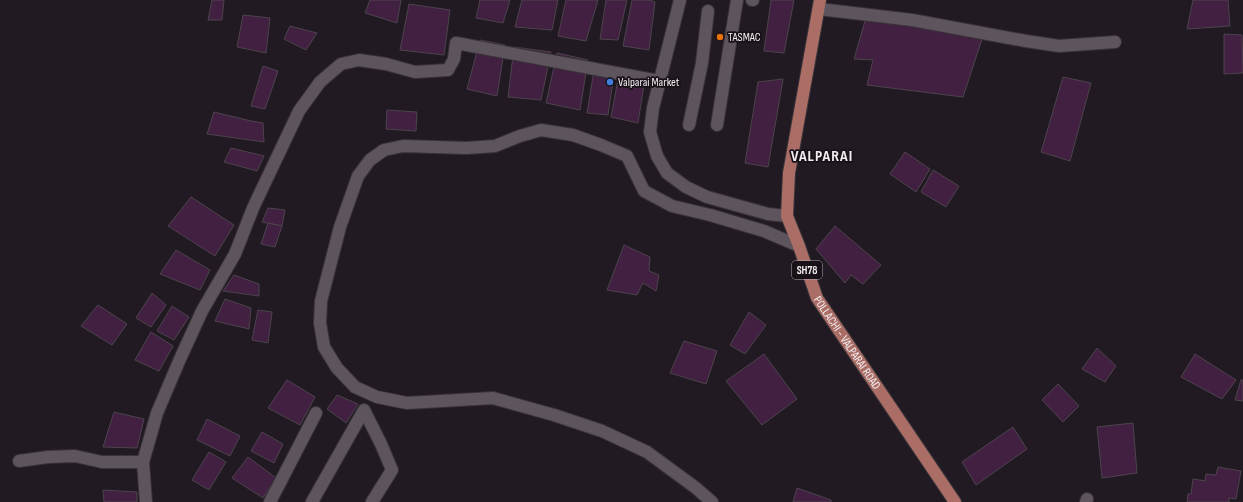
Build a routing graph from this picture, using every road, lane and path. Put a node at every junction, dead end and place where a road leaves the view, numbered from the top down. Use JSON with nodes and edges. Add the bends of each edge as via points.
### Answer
{"nodes":[{"id":1,"x":680,"y":0,"type":"edge"},
{"id":2,"x":737,"y":0,"type":"edge"},
{"id":3,"x":820,"y":4,"type":"edge"},
{"id":4,"x":708,"y":11,"type":"dead end"},
{"id":5,"x":1115,"y":42,"type":"dead end"},
{"id":6,"x":659,"y":81,"type":"junction"},
{"id":7,"x":689,"y":124,"type":"dead end"},
{"id":8,"x":717,"y":125,"type":"dead end"},
{"id":9,"x":787,"y":216,"type":"junction"},
{"id":10,"x":799,"y":246,"type":"junction"},
{"id":11,"x":316,"y":413,"type":"dead end"},
{"id":12,"x":19,"y":461,"type":"dead end"},
{"id":13,"x":143,"y":462,"type":"junction"},
{"id":14,"x":146,"y":502,"type":"edge"},
{"id":15,"x":270,"y":502,"type":"edge"},
{"id":16,"x":312,"y":502,"type":"edge"},
{"id":17,"x":372,"y":502,"type":"edge"},
{"id":18,"x":712,"y":502,"type":"edge"},
{"id":19,"x":955,"y":502,"type":"edge"}],
"edges":[{"from":1,"to":6,"type":"street"},
{"from":2,"to":8,"type":"street"},
{"from":3,"to":5,"type":"street","via":[[1059,46]]},
{"from":3,"to":9,"type":"main road","name":"POLLACHI - VALPARAI ROAD","number":"SH78","via":[[788,173]]},
{"from":4,"to":7,"type":"street","via":[[702,63]]},
{"from":6,"to":9,"type":"street","via":[[650,132],[657,156],[667,173],[686,187],[708,197],[768,214]]},
{"from":6,"to":13,"type":"street","via":[[456,42],[454,59],[448,70],[415,72],[359,60],[341,64],[320,82],[299,111],[253,208],[235,254],[202,311],[180,359],[157,413]]},
{"from":9,"to":10,"type":"main road","name":"POLLACHI - VALPARAI ROAD","number":"SH78"},
{"from":10,"to":18,"type":"street","via":[[764,231],[672,206],[644,191],[627,156],[573,135],[541,130],[495,146],[403,146],[384,150],[370,160],[358,176],[340,227],[321,301],[320,323],[324,347],[337,368],[355,387],[377,397],[407,403],[493,398],[554,415],[602,431],[647,452]]},
{"from":10,"to":19,"type":"main road","name":"POLLACHI - VALPARAI ROAD","number":"SH78","via":[[817,298]]},
{"from":11,"to":15,"type":"street"},
{"from":12,"to":13,"type":"street","via":[[75,456],[102,462]]},
{"from":13,"to":14,"type":"street"},
{"from":16,"to":17,"type":"street","via":[[364,410],[392,470]]}]}
